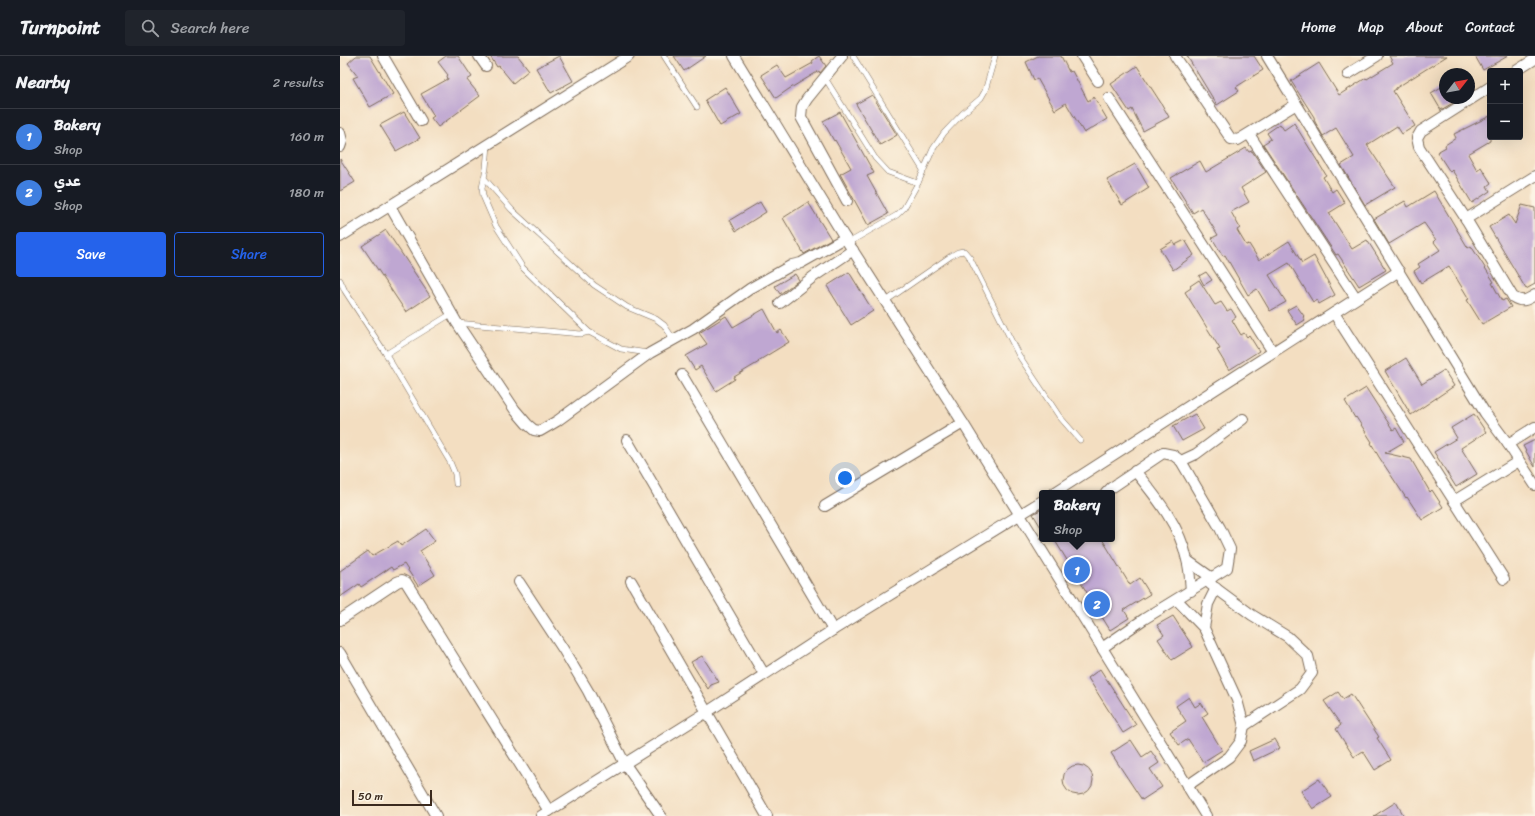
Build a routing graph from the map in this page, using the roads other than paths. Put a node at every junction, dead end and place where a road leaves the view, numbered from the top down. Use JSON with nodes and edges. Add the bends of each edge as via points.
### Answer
{"nodes":[{"id":1,"x":382,"y":56,"type":"edge"},
{"id":2,"x":479,"y":56,"type":"edge"},
{"id":3,"x":664,"y":56,"type":"edge"},
{"id":4,"x":734,"y":56,"type":"edge"},
{"id":5,"x":842,"y":56,"type":"edge"},
{"id":6,"x":853,"y":56,"type":"edge"},
{"id":7,"x":995,"y":56,"type":"edge"},
{"id":8,"x":1082,"y":56,"type":"edge"},
{"id":9,"x":1175,"y":56,"type":"edge"},
{"id":10,"x":1267,"y":56,"type":"edge"},
{"id":11,"x":1377,"y":56,"type":"edge"},
{"id":12,"x":624,"y":58,"type":"edge"},
{"id":13,"x":1535,"y":59,"type":"edge"},
{"id":14,"x":486,"y":66,"type":"dead end"},
{"id":15,"x":1521,"y":68,"type":"edge"},
{"id":16,"x":1348,"y":74,"type":"dead end"},
{"id":17,"x":825,"y":78,"type":"junction"},
{"id":18,"x":1098,"y":81,"type":"dead end"},
{"id":19,"x":1487,"y":89,"type":"edge"},
{"id":20,"x":1109,"y":98,"type":"dead end"},
{"id":21,"x":1295,"y":105,"type":"junction"},
{"id":22,"x":697,"y":107,"type":"dead end"},
{"id":23,"x":421,"y":120,"type":"dead end"},
{"id":24,"x":340,"y":132,"type":"edge"},
{"id":25,"x":1249,"y":134,"type":"junction"},
{"id":26,"x":488,"y":144,"type":"junction"},
{"id":27,"x":340,"y":147,"type":"edge"},
{"id":28,"x":923,"y":170,"type":"junction"},
{"id":29,"x":1535,"y":176,"type":"edge"},
{"id":30,"x":484,"y":178,"type":"junction"},
{"id":31,"x":918,"y":183,"type":"junction"},
{"id":32,"x":847,"y":201,"type":"dead end"},
{"id":33,"x":390,"y":206,"type":"junction"},
{"id":34,"x":1466,"y":219,"type":"junction"},
{"id":35,"x":340,"y":237,"type":"edge"},
{"id":36,"x":849,"y":243,"type":"junction"},
{"id":37,"x":1399,"y":271,"type":"junction"},
{"id":38,"x":340,"y":280,"type":"edge"},
{"id":39,"x":1535,"y":294,"type":"edge"},
{"id":40,"x":1356,"y":298,"type":"junction"},
{"id":41,"x":886,"y":301,"type":"junction"},
{"id":42,"x":780,"y":303,"type":"dead end"},
{"id":43,"x":1334,"y":313,"type":"junction"},
{"id":44,"x":451,"y":314,"type":"junction"},
{"id":45,"x":457,"y":323,"type":"junction"},
{"id":46,"x":589,"y":332,"type":"junction"},
{"id":47,"x":674,"y":340,"type":"junction"},
{"id":48,"x":1273,"y":352,"type":"junction"},
{"id":49,"x":650,"y":353,"type":"junction"},
{"id":50,"x":386,"y":354,"type":"junction"},
{"id":51,"x":682,"y":375,"type":"dead end"},
{"id":52,"x":1243,"y":419,"type":"dead end"},
{"id":53,"x":962,"y":423,"type":"junction"},
{"id":54,"x":1535,"y":427,"type":"edge"},
{"id":55,"x":627,"y":440,"type":"dead end"},
{"id":56,"x":1080,"y":440,"type":"dead end"},
{"id":57,"x":1508,"y":444,"type":"junction"},
{"id":58,"x":1181,"y":461,"type":"junction"},
{"id":59,"x":1520,"y":461,"type":"junction"},
{"id":60,"x":1135,"y":471,"type":"junction"},
{"id":61,"x":456,"y":484,"type":"dead end"},
{"id":62,"x":1535,"y":485,"type":"edge"},
{"id":63,"x":1059,"y":490,"type":"edge"},
{"id":64,"x":1110,"y":490,"type":"edge"},
{"id":65,"x":1454,"y":502,"type":"junction"},
{"id":66,"x":1039,"y":503,"type":"edge"},
{"id":67,"x":825,"y":506,"type":"dead end"},
{"id":68,"x":1020,"y":515,"type":"junction"},
{"id":69,"x":1188,"y":561,"type":"junction"},
{"id":70,"x":1209,"y":579,"type":"junction"},
{"id":71,"x":1504,"y":579,"type":"dead end"},
{"id":72,"x":631,"y":581,"type":"dead end"},
{"id":73,"x":519,"y":582,"type":"dead end"},
{"id":74,"x":1216,"y":588,"type":"junction"},
{"id":75,"x":1191,"y":591,"type":"junction"},
{"id":76,"x":1177,"y":600,"type":"junction"},
{"id":77,"x":340,"y":620,"type":"edge"},
{"id":78,"x":1204,"y":628,"type":"junction"},
{"id":79,"x":834,"y":630,"type":"junction"},
{"id":80,"x":1102,"y":648,"type":"junction"},
{"id":81,"x":340,"y":653,"type":"edge"},
{"id":82,"x":764,"y":674,"type":"junction"},
{"id":83,"x":707,"y":712,"type":"junction"},
{"id":84,"x":1244,"y":726,"type":"junction"},
{"id":85,"x":625,"y":764,"type":"junction"},
{"id":86,"x":1188,"y":786,"type":"junction"},
{"id":87,"x":545,"y":814,"type":"edge"},
{"id":88,"x":436,"y":816,"type":"edge"},
{"id":89,"x":661,"y":816,"type":"edge"},
{"id":90,"x":767,"y":816,"type":"edge"},
{"id":91,"x":1206,"y":816,"type":"edge"}],
"edges":[{"from":1,"to":23,"type":"street"},
{"from":2,"to":14,"type":"street"},
{"from":3,"to":22,"type":"lane"},
{"from":4,"to":36,"type":"street"},
{"from":5,"to":17,"type":"street"},
{"from":6,"to":28,"type":"lane"},
{"from":7,"to":28,"type":"lane","via":[[981,98],[944,133]]},
{"from":8,"to":18,"type":"street"},
{"from":9,"to":25,"type":"street","via":[[1231,139],[1238,140]]},
{"from":10,"to":21,"type":"street"},
{"from":11,"to":16,"type":"street"},
{"from":12,"to":26,"type":"street"},
{"from":13,"to":15,"type":"street"},
{"from":17,"to":31,"type":"lane","via":[[875,158],[888,172]]},
{"from":17,"to":32,"type":"street","via":[[802,107],[801,117]]},
{"from":19,"to":34,"type":"street","via":[[1421,131],[1417,138],[1419,147]]},
{"from":20,"to":48,"type":"street"},
{"from":21,"to":25,"type":"street"},
{"from":21,"to":37,"type":"street"},
{"from":24,"to":27,"type":"street"},
{"from":25,"to":40,"type":"street"},
{"from":26,"to":30,"type":"lane"},
{"from":26,"to":33,"type":"street"},
{"from":28,"to":31,"type":"lane"},
{"from":29,"to":34,"type":"street"},
{"from":30,"to":46,"type":"lane","via":[[483,196],[496,226],[522,268]]},
{"from":30,"to":47,"type":"lane","via":[[512,210],[594,285],[627,307],[656,319],[664,325]]},
{"from":31,"to":36,"type":"lane","via":[[904,208],[897,215]]},
{"from":33,"to":35,"type":"street"},
{"from":33,"to":44,"type":"street"},
{"from":34,"to":39,"type":"street","via":[[1513,297],[1518,301],[1526,300]]},
{"from":36,"to":41,"type":"street"},
{"from":36,"to":42,"type":"street","via":[[813,277]]},
{"from":36,"to":47,"type":"street","via":[[792,265],[751,288],[693,330]]},
{"from":37,"to":40,"type":"street"},
{"from":37,"to":57,"type":"street","via":[[1485,413]]},
{"from":38,"to":50,"type":"lane"},
{"from":40,"to":43,"type":"street"},
{"from":41,"to":53,"type":"street"},
{"from":41,"to":56,"type":"lane","via":[[951,256],[964,251],[970,258],[1018,354],[1059,416]]},
{"from":43,"to":48,"type":"street"},
{"from":43,"to":65,"type":"street"},
{"from":44,"to":45,"type":"street"},
{"from":44,"to":50,"type":"lane"},
{"from":45,"to":46,"type":"lane","via":[[581,334]]},
{"from":45,"to":49,"type":"street","via":[[516,410],[527,424],[540,431]]},
{"from":46,"to":49,"type":"lane","via":[[621,349]]},
{"from":47,"to":49,"type":"street"},
{"from":48,"to":63,"type":"street"},
{"from":50,"to":61,"type":"lane","via":[[454,469]]},
{"from":51,"to":79,"type":"street"},
{"from":52,"to":58,"type":"street","via":[[1196,454]]},
{"from":53,"to":67,"type":"street"},
{"from":53,"to":68,"type":"street"},
{"from":54,"to":57,"type":"street"},
{"from":55,"to":82,"type":"street"},
{"from":57,"to":59,"type":"street"},
{"from":58,"to":60,"type":"street","via":[[1173,455],[1163,453]]},
{"from":58,"to":70,"type":"street","via":[[1230,549],[1227,568]]},
{"from":59,"to":62,"type":"street"},
{"from":59,"to":65,"type":"street"},
{"from":60,"to":64,"type":"street"},
{"from":60,"to":69,"type":"street","via":[[1156,497],[1178,533]]},
{"from":65,"to":71,"type":"street"},
{"from":66,"to":68,"type":"street"},
{"from":68,"to":79,"type":"street"},
{"from":68,"to":80,"type":"street"},
{"from":69,"to":70,"type":"street"},
{"from":69,"to":75,"type":"street"},
{"from":70,"to":74,"type":"street"},
{"from":70,"to":75,"type":"street"},
{"from":72,"to":83,"type":"street"},
{"from":73,"to":85,"type":"street","via":[[588,691]]},
{"from":74,"to":78,"type":"street","via":[[1208,604]]},
{"from":74,"to":84,"type":"street","via":[[1252,615],[1288,637],[1308,656],[1312,673],[1300,689]]},
{"from":75,"to":76,"type":"street"},
{"from":76,"to":78,"type":"street"},
{"from":76,"to":80,"type":"street"},
{"from":77,"to":87,"type":"street","via":[[397,582],[406,582]]},
{"from":78,"to":84,"type":"street","via":[[1237,700]]},
{"from":79,"to":82,"type":"street"},
{"from":80,"to":86,"type":"street"},
{"from":81,"to":88,"type":"street"},
{"from":82,"to":83,"type":"street"},
{"from":83,"to":85,"type":"street"},
{"from":83,"to":90,"type":"street"},
{"from":84,"to":86,"type":"street","via":[[1241,741],[1229,758]]},
{"from":85,"to":87,"type":"street"},
{"from":85,"to":89,"type":"street"},
{"from":86,"to":91,"type":"street"}]}
